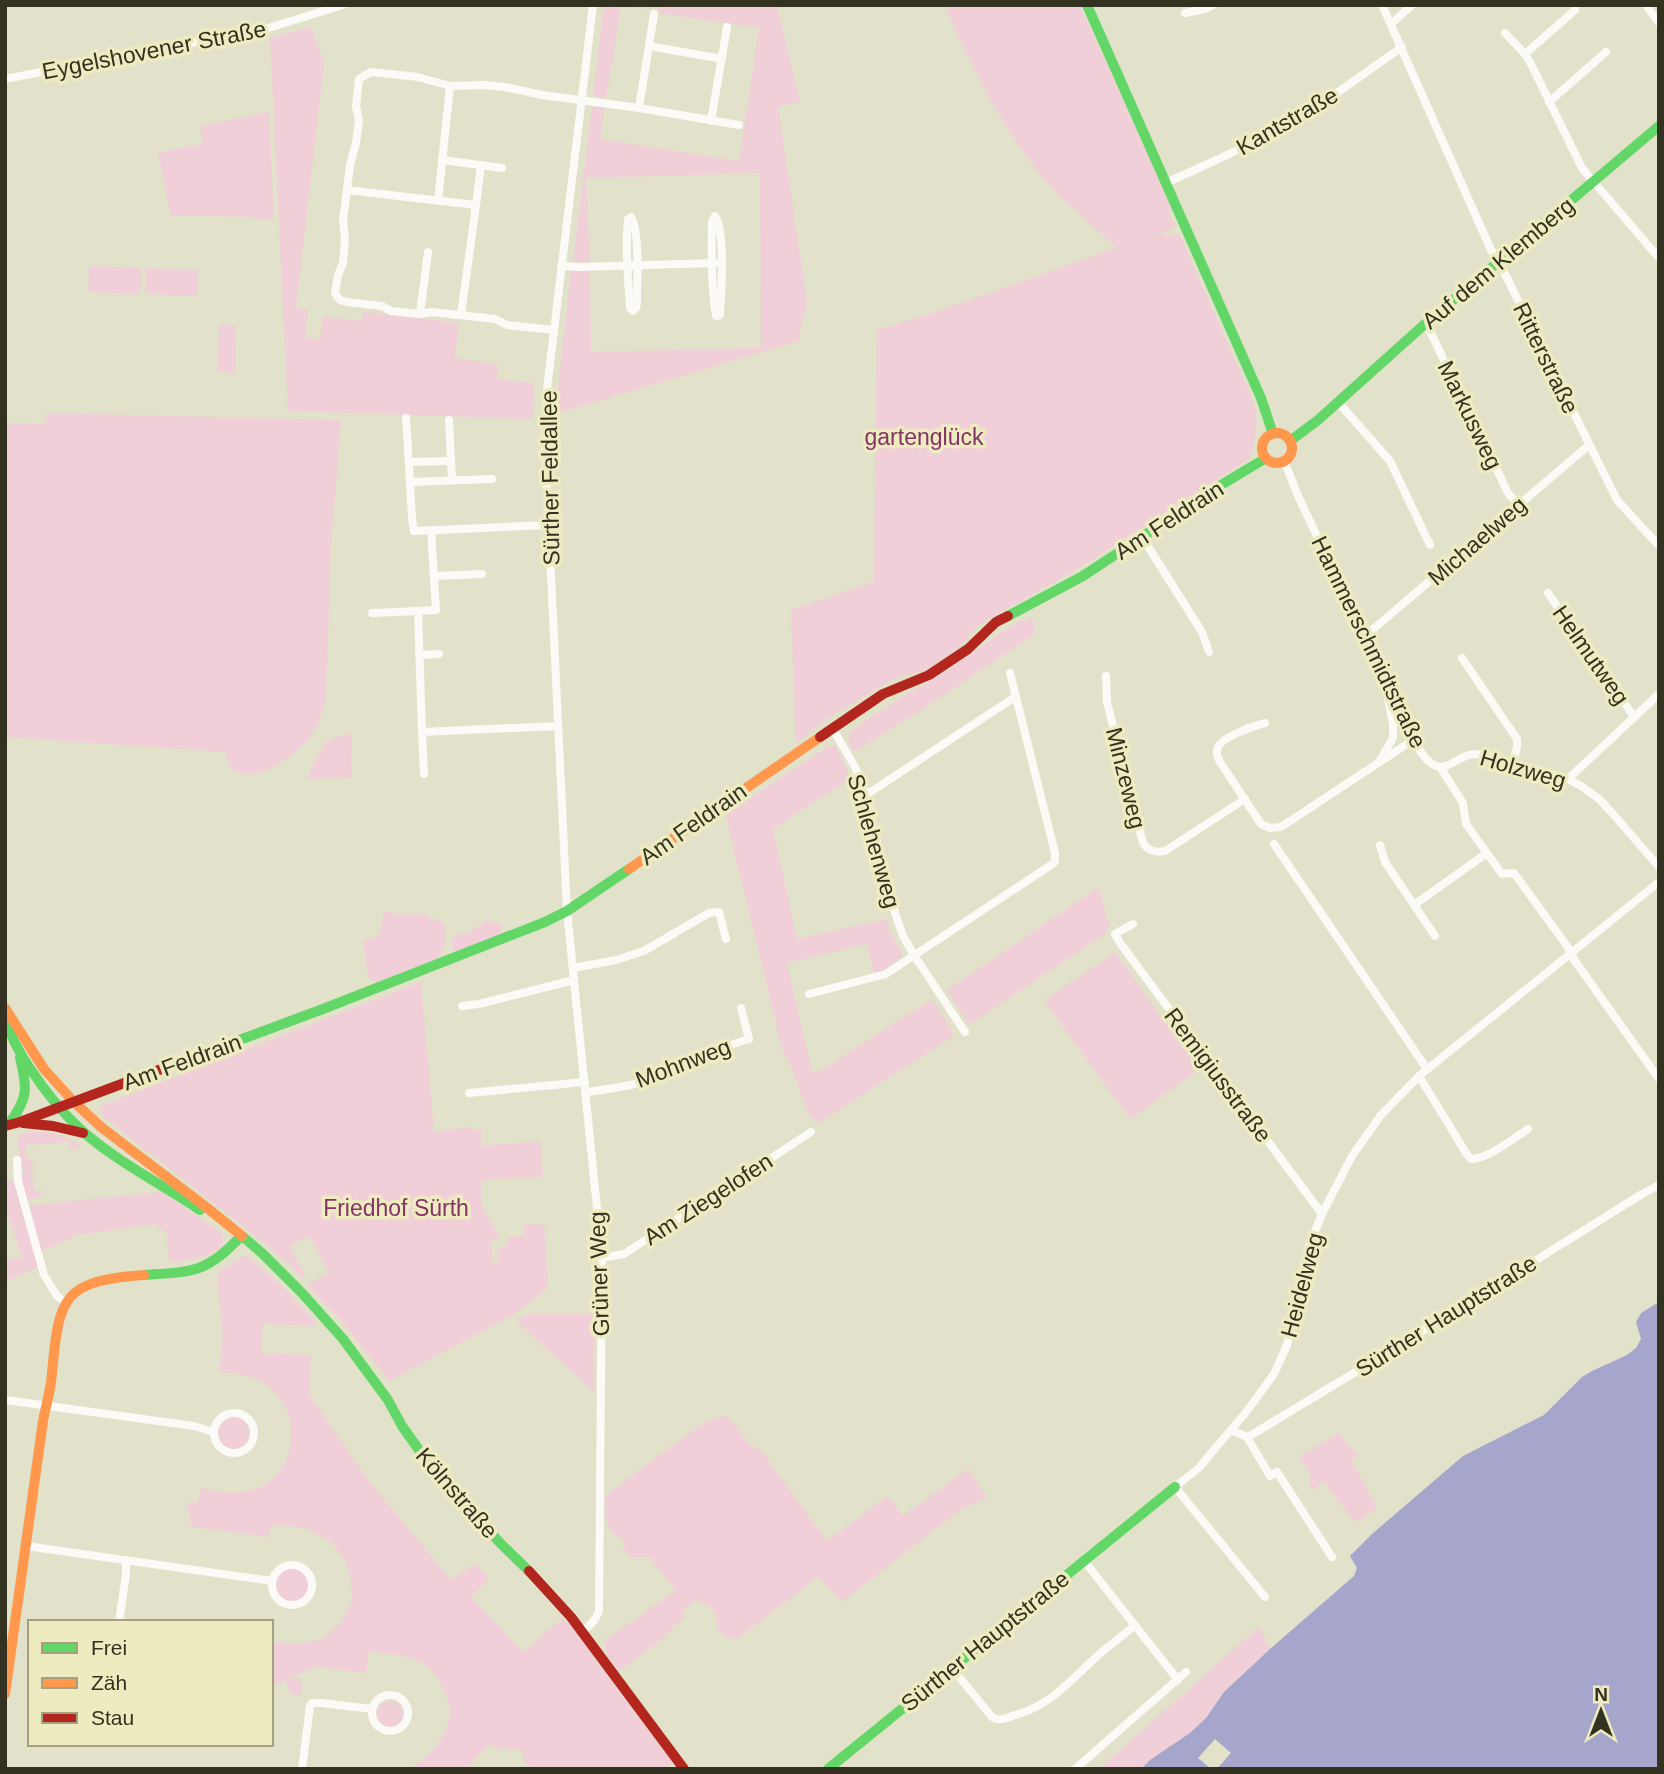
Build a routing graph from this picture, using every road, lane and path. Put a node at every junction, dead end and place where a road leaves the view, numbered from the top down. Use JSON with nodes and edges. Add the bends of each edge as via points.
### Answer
{"nodes":[{"id":1,"x":343,"y":5,"type":"edge"},
{"id":2,"x":593,"y":5,"type":"edge"},
{"id":3,"x":1087,"y":5,"type":"edge"},
{"id":4,"x":1213,"y":5,"type":"edge"},
{"id":5,"x":1382,"y":5,"type":"edge"},
{"id":6,"x":1412,"y":5,"type":"edge"},
{"id":7,"x":1646,"y":5,"type":"edge"},
{"id":8,"x":1575,"y":10,"type":"dead end"},
{"id":9,"x":1185,"y":13,"type":"dead end"},
{"id":10,"x":654,"y":14,"type":"dead end"},
{"id":11,"x":1659,"y":23,"type":"edge"},
{"id":12,"x":1391,"y":24,"type":"junction"},
{"id":13,"x":727,"y":27,"type":"dead end"},
{"id":14,"x":1505,"y":33,"type":"dead end"},
{"id":15,"x":649,"y":46,"type":"junction"},
{"id":16,"x":1402,"y":47,"type":"junction"},
{"id":17,"x":1606,"y":52,"type":"dead end"},
{"id":18,"x":1525,"y":54,"type":"junction"},
{"id":19,"x":722,"y":59,"type":"junction"},
{"id":20,"x":5,"y":79,"type":"edge"},
{"id":21,"x":450,"y":86,"type":"junction"},
{"id":22,"x":582,"y":100,"type":"junction"},
{"id":23,"x":1549,"y":102,"type":"junction"},
{"id":24,"x":639,"y":108,"type":"junction"},
{"id":25,"x":711,"y":121,"type":"junction"},
{"id":26,"x":739,"y":125,"type":"dead end"},
{"id":27,"x":1659,"y":126,"type":"edge"},
{"id":28,"x":442,"y":160,"type":"junction"},
{"id":29,"x":481,"y":165,"type":"junction"},
{"id":30,"x":502,"y":167,"type":"dead end"},
{"id":31,"x":1166,"y":183,"type":"junction"},
{"id":32,"x":1593,"y":183,"type":"junction"},
{"id":33,"x":347,"y":190,"type":"junction"},
{"id":34,"x":438,"y":201,"type":"junction"},
{"id":35,"x":476,"y":205,"type":"junction"},
{"id":36,"x":428,"y":252,"type":"dead end"},
{"id":37,"x":1659,"y":258,"type":"edge"},
{"id":38,"x":1499,"y":262,"type":"junction"},
{"id":39,"x":711,"y":263,"type":"junction"},
{"id":40,"x":722,"y":263,"type":"junction"},
{"id":41,"x":637,"y":265,"type":"junction"},
{"id":42,"x":561,"y":266,"type":"junction"},
{"id":43,"x":627,"y":266,"type":"junction"},
{"id":44,"x":420,"y":314,"type":"junction"},
{"id":45,"x":461,"y":315,"type":"junction"},
{"id":46,"x":1426,"y":323,"type":"junction"},
{"id":47,"x":554,"y":330,"type":"junction"},
{"id":48,"x":1338,"y":402,"type":"junction"},
{"id":49,"x":406,"y":418,"type":"dead end"},
{"id":50,"x":449,"y":419,"type":"dead end"},
{"id":51,"x":1273,"y":434,"type":"junction"},
{"id":52,"x":1290,"y":441,"type":"junction"},
{"id":53,"x":1589,"y":444,"type":"junction"},
{"id":54,"x":1266,"y":458,"type":"junction"},
{"id":55,"x":451,"y":461,"type":"junction"},
{"id":56,"x":1284,"y":461,"type":"junction"},
{"id":57,"x":409,"y":462,"type":"junction"},
{"id":58,"x":492,"y":479,"type":"dead end"},
{"id":59,"x":452,"y":481,"type":"junction"},
{"id":60,"x":410,"y":482,"type":"junction"},
{"id":61,"x":1518,"y":505,"type":"junction"},
{"id":62,"x":548,"y":525,"type":"junction"},
{"id":63,"x":431,"y":530,"type":"junction"},
{"id":64,"x":1142,"y":537,"type":"junction"},
{"id":65,"x":1430,"y":545,"type":"dead end"},
{"id":66,"x":1659,"y":546,"type":"edge"},
{"id":67,"x":482,"y":574,"type":"dead end"},
{"id":68,"x":434,"y":576,"type":"junction"},
{"id":69,"x":1548,"y":593,"type":"dead end"},
{"id":70,"x":418,"y":611,"type":"junction"},
{"id":71,"x":372,"y":613,"type":"dead end"},
{"id":72,"x":1364,"y":637,"type":"junction"},
{"id":73,"x":1209,"y":652,"type":"dead end"},
{"id":74,"x":439,"y":654,"type":"dead end"},
{"id":75,"x":419,"y":655,"type":"junction"},
{"id":76,"x":1462,"y":658,"type":"dead end"},
{"id":77,"x":1010,"y":673,"type":"dead end"},
{"id":78,"x":1107,"y":676,"type":"dead end"},
{"id":79,"x":1386,"y":684,"type":"junction"},
{"id":80,"x":1659,"y":694,"type":"edge"},
{"id":81,"x":1015,"y":697,"type":"junction"},
{"id":82,"x":1634,"y":718,"type":"junction"},
{"id":83,"x":1265,"y":723,"type":"dead end"},
{"id":84,"x":558,"y":726,"type":"junction"},
{"id":85,"x":832,"y":728,"type":"junction"},
{"id":86,"x":422,"y":732,"type":"junction"},
{"id":87,"x":1413,"y":740,"type":"junction"},
{"id":88,"x":1379,"y":762,"type":"junction"},
{"id":89,"x":1513,"y":763,"type":"junction"},
{"id":90,"x":1440,"y":767,"type":"junction"},
{"id":91,"x":424,"y":774,"type":"dead end"},
{"id":92,"x":1568,"y":779,"type":"junction"},
{"id":93,"x":866,"y":795,"type":"junction"},
{"id":94,"x":1245,"y":799,"type":"junction"},
{"id":95,"x":1274,"y":844,"type":"dead end"},
{"id":96,"x":1380,"y":845,"type":"dead end"},
{"id":97,"x":1487,"y":853,"type":"junction"},
{"id":98,"x":1659,"y":867,"type":"edge"},
{"id":99,"x":1659,"y":882,"type":"edge"},
{"id":100,"x":1414,"y":905,"type":"junction"},
{"id":101,"x":567,"y":911,"type":"junction"},
{"id":102,"x":1133,"y":924,"type":"dead end"},
{"id":103,"x":1435,"y":936,"type":"dead end"},
{"id":104,"x":726,"y":939,"type":"dead end"},
{"id":105,"x":1570,"y":953,"type":"junction"},
{"id":106,"x":914,"y":955,"type":"junction"},
{"id":107,"x":573,"y":968,"type":"junction"},
{"id":108,"x":574,"y":980,"type":"junction"},
{"id":109,"x":809,"y":994,"type":"dead end"},
{"id":110,"x":462,"y":1006,"type":"dead end"},
{"id":111,"x":5,"y":1008,"type":"edge"},
{"id":112,"x":741,"y":1008,"type":"dead end"},
{"id":113,"x":5,"y":1017,"type":"edge"},
{"id":114,"x":965,"y":1032,"type":"dead end"},
{"id":115,"x":19,"y":1052,"type":"junction"},
{"id":116,"x":1427,"y":1069,"type":"junction"},
{"id":117,"x":1419,"y":1076,"type":"junction"},
{"id":118,"x":1659,"y":1079,"type":"edge"},
{"id":119,"x":585,"y":1082,"type":"junction"},
{"id":120,"x":586,"y":1092,"type":"junction"},
{"id":121,"x":470,"y":1093,"type":"dead end"},
{"id":122,"x":74,"y":1102,"type":"junction"},
{"id":123,"x":59,"y":1108,"type":"junction"},
{"id":124,"x":20,"y":1122,"type":"junction"},
{"id":125,"x":7,"y":1126,"type":"edge"},
{"id":126,"x":1528,"y":1129,"type":"dead end"},
{"id":127,"x":811,"y":1132,"type":"dead end"},
{"id":128,"x":86,"y":1134,"type":"junction"},
{"id":129,"x":17,"y":1160,"type":"dead end"},
{"id":130,"x":1659,"y":1185,"type":"edge"},
{"id":131,"x":1322,"y":1214,"type":"junction"},
{"id":132,"x":224,"y":1223,"type":"junction"},
{"id":133,"x":241,"y":1236,"type":"junction"},
{"id":134,"x":602,"y":1258,"type":"junction"},
{"id":135,"x":65,"y":1302,"type":"junction"},
{"id":136,"x":5,"y":1400,"type":"edge"},
{"id":137,"x":46,"y":1406,"type":"junction"},
{"id":138,"x":1231,"y":1430,"type":"junction"},
{"id":139,"x":214,"y":1432,"type":"junction"},
{"id":140,"x":1247,"y":1437,"type":"junction"},
{"id":141,"x":1175,"y":1487,"type":"junction"},
{"id":142,"x":26,"y":1546,"type":"junction"},
{"id":143,"x":1332,"y":1557,"type":"dead end"},
{"id":144,"x":126,"y":1560,"type":"junction"},
{"id":145,"x":1085,"y":1562,"type":"junction"},
{"id":146,"x":272,"y":1581,"type":"junction"},
{"id":147,"x":1265,"y":1597,"type":"dead end"},
{"id":148,"x":119,"y":1620,"type":"edge"},
{"id":149,"x":1134,"y":1626,"type":"junction"},
{"id":150,"x":582,"y":1631,"type":"junction"},
{"id":151,"x":951,"y":1667,"type":"junction"},
{"id":152,"x":1186,"y":1672,"type":"dead end"},
{"id":153,"x":1178,"y":1680,"type":"junction"},
{"id":154,"x":5,"y":1694,"type":"edge"},
{"id":155,"x":372,"y":1709,"type":"junction"},
{"id":156,"x":302,"y":1769,"type":"edge"},
{"id":157,"x":684,"y":1769,"type":"edge"},
{"id":158,"x":828,"y":1769,"type":"edge"},
{"id":159,"x":1074,"y":1769,"type":"edge"}],
"edges":[{"from":1,"to":20,"type":"street","name":"Eygelshovener Straße","via":[[265,29]]},
{"from":2,"to":22,"type":"street","name":"Sürther Feldallee"},
{"from":3,"to":31,"type":"street"},
{"from":4,"to":9,"type":"street"},
{"from":5,"to":12,"type":"street","name":"Ritterstraße"},
{"from":6,"to":12,"type":"street"},
{"from":7,"to":11,"type":"street"},
{"from":8,"to":18,"type":"street"},
{"from":10,"to":15,"type":"street"},
{"from":12,"to":16,"type":"street","name":"Ritterstraße"},
{"from":13,"to":19,"type":"street"},
{"from":14,"to":18,"type":"street"},
{"from":15,"to":19,"type":"street"},
{"from":15,"to":24,"type":"street"},
{"from":16,"to":31,"type":"street","name":"Kantstraße","via":[[1294,121]]},
{"from":16,"to":38,"type":"street","name":"Ritterstraße"},
{"from":17,"to":23,"type":"street"},
{"from":18,"to":23,"type":"street"},
{"from":19,"to":25,"type":"street"},
{"from":21,"to":22,"type":"street","via":[[484,85]]},
{"from":21,"to":28,"type":"street"},
{"from":21,"to":33,"type":"street","via":[[371,72],[359,79],[359,120]]},
{"from":22,"to":24,"type":"street"},
{"from":22,"to":42,"type":"street","name":"Sürther Feldallee"},
{"from":23,"to":32,"type":"street"},
{"from":24,"to":25,"type":"street"},
{"from":25,"to":26,"type":"street"},
{"from":27,"to":32,"type":"street","name":"Auf dem Klemberg"},
{"from":28,"to":29,"type":"street"},
{"from":28,"to":34,"type":"street"},
{"from":29,"to":30,"type":"street"},
{"from":29,"to":35,"type":"street"},
{"from":31,"to":51,"type":"street"},
{"from":32,"to":37,"type":"street"},
{"from":32,"to":38,"type":"street","name":"Auf dem Klemberg"},
{"from":33,"to":34,"type":"street"},
{"from":33,"to":44,"type":"street","via":[[343,263],[335,293],[346,302]]},
{"from":34,"to":35,"type":"street"},
{"from":35,"to":45,"type":"street"},
{"from":36,"to":44,"type":"street"},
{"from":38,"to":46,"type":"street","name":"Auf dem Klemberg"},
{"from":38,"to":53,"type":"street","name":"Ritterstraße"},
{"from":39,"to":40,"type":"street"},
{"from":39,"to":40,"type":"street","via":[[715,216]]},
{"from":39,"to":40,"type":"street","via":[[716,316],[720,315]]},
{"from":39,"to":41,"type":"street"},
{"from":41,"to":43,"type":"street"},
{"from":41,"to":43,"type":"street","via":[[633,310]]},
{"from":41,"to":43,"type":"street","via":[[631,217]]},
{"from":42,"to":43,"type":"street"},
{"from":42,"to":47,"type":"street","name":"Sürther Feldallee"},
{"from":44,"to":45,"type":"street"},
{"from":45,"to":47,"type":"street"},
{"from":46,"to":48,"type":"street","name":"Auf dem Klemberg"},
{"from":46,"to":61,"type":"street","name":"Markusweg","via":[[1508,493]]},
{"from":47,"to":62,"type":"street","name":"Sürther Feldallee","via":[[545,420]]},
{"from":48,"to":52,"type":"street","name":"Auf dem Klemberg"},
{"from":48,"to":65,"type":"street","via":[[1390,461]]},
{"from":49,"to":57,"type":"street"},
{"from":50,"to":55,"type":"street"},
{"from":51,"to":52,"type":"street"},
{"from":51,"to":54,"type":"street","via":[[1263,443]]},
{"from":52,"to":56,"type":"street","via":[[1291,454]]},
{"from":53,"to":61,"type":"street","name":"Michaelweg"},
{"from":53,"to":66,"type":"street","name":"Ritterstraße","via":[[1617,500]]},
{"from":54,"to":56,"type":"street"},
{"from":54,"to":64,"type":"street","name":"Am Feldrain"},
{"from":55,"to":57,"type":"street"},
{"from":55,"to":59,"type":"street"},
{"from":56,"to":72,"type":"street","name":"Hammerschmidtstraße"},
{"from":57,"to":60,"type":"street"},
{"from":58,"to":59,"type":"street"},
{"from":59,"to":60,"type":"street"},
{"from":60,"to":63,"type":"street","via":[[414,531]]},
{"from":61,"to":72,"type":"street","name":"Michaelweg"},
{"from":62,"to":63,"type":"street"},
{"from":62,"to":84,"type":"street","name":"Sürther Feldallee"},
{"from":63,"to":68,"type":"street"},
{"from":64,"to":73,"type":"street","via":[[1202,632]]},
{"from":64,"to":85,"type":"street","name":"Am Feldrain","via":[[1083,576],[996,622],[968,649],[929,675],[883,694]]},
{"from":67,"to":68,"type":"street"},
{"from":68,"to":70,"type":"street","via":[[436,610]]},
{"from":69,"to":82,"type":"street","name":"Helmutweg"},
{"from":70,"to":71,"type":"street"},
{"from":70,"to":75,"type":"street"},
{"from":72,"to":79,"type":"street","name":"Hammerschmidtstraße"},
{"from":74,"to":75,"type":"street"},
{"from":75,"to":86,"type":"street"},
{"from":76,"to":89,"type":"street","via":[[1517,739]]},
{"from":77,"to":81,"type":"street"},
{"from":78,"to":94,"type":"street","name":"Minzeweg","via":[[1107,702],[1147,848],[1165,851]]},
{"from":79,"to":87,"type":"street","name":"Hammerschmidtstraße"},
{"from":79,"to":88,"type":"street","via":[[1394,732]]},
{"from":80,"to":82,"type":"street"},
{"from":81,"to":93,"type":"street"},
{"from":81,"to":106,"type":"street","via":[[1055,861]]},
{"from":82,"to":92,"type":"street"},
{"from":83,"to":94,"type":"street","via":[[1240,732],[1216,750]]},
{"from":84,"to":86,"type":"street"},
{"from":84,"to":101,"type":"street","name":"Sürther Feldallee"},
{"from":85,"to":93,"type":"street","name":"Schlehenweg"},
{"from":85,"to":101,"type":"street","name":"Am Feldrain"},
{"from":86,"to":91,"type":"street"},
{"from":87,"to":88,"type":"street"},
{"from":87,"to":90,"type":"street","name":"Hammerschmidtstraße","via":[[1429,762]]},
{"from":88,"to":94,"type":"street","via":[[1281,827],[1261,824]]},
{"from":89,"to":90,"type":"street","name":"Holzweg","via":[[1473,753]]},
{"from":89,"to":92,"type":"street","name":"Holzweg"},
{"from":90,"to":97,"type":"street","name":"Hammerschmidtstraße","via":[[1463,803],[1466,824]]},
{"from":92,"to":98,"type":"street","name":"Holzweg","via":[[1599,799]]},
{"from":93,"to":106,"type":"street","name":"Schlehenweg","via":[[895,916]]},
{"from":95,"to":116,"type":"street"},
{"from":96,"to":100,"type":"street","via":[[1385,862]]},
{"from":97,"to":100,"type":"street"},
{"from":97,"to":105,"type":"street","name":"Hammerschmidtstraße","via":[[1502,874],[1514,873]]},
{"from":99,"to":105,"type":"street","name":"Heidelweg"},
{"from":100,"to":103,"type":"street"},
{"from":101,"to":107,"type":"street","name":"Grüner Weg"},
{"from":101,"to":122,"type":"street","name":"Am Feldrain"},
{"from":102,"to":131,"type":"street","name":"Remigiusstraße","via":[[1115,934]]},
{"from":104,"to":107,"type":"street","via":[[719,912],[709,913],[644,951]]},
{"from":105,"to":116,"type":"street","name":"Heidelweg"},
{"from":105,"to":118,"type":"street","name":"Hammerschmidtstraße"},
{"from":106,"to":109,"type":"street","via":[[886,974]]},
{"from":106,"to":114,"type":"street","name":"Schlehenweg"},
{"from":107,"to":108,"type":"street","name":"Grüner Weg"},
{"from":108,"to":110,"type":"street"},
{"from":108,"to":119,"type":"street","name":"Grüner Weg"},
{"from":111,"to":122,"type":"street","name":"Kölnstraße","via":[[44,1069]]},
{"from":112,"to":120,"type":"street","name":"Mohnweg","via":[[749,1039],[656,1078]]},
{"from":113,"to":115,"type":"street"},
{"from":115,"to":123,"type":"street","name":"Kölnstraße"},
{"from":115,"to":125,"type":"street","via":[[25,1099]]},
{"from":116,"to":117,"type":"street","name":"Heidelweg"},
{"from":117,"to":126,"type":"street","via":[[1471,1159],[1485,1156]]},
{"from":117,"to":131,"type":"street","name":"Heidelweg","via":[[1358,1146]]},
{"from":119,"to":120,"type":"street","name":"Grüner Weg"},
{"from":119,"to":121,"type":"street"},
{"from":120,"to":134,"type":"street","name":"Grüner Weg"},
{"from":122,"to":123,"type":"street","name":"Am Feldrain"},
{"from":122,"to":132,"type":"street","name":"Kölnstraße"},
{"from":123,"to":124,"type":"street","name":"Am Feldrain"},
{"from":123,"to":128,"type":"street","name":"Kölnstraße"},
{"from":124,"to":125,"type":"street","name":"Am Feldrain"},
{"from":124,"to":128,"type":"street"},
{"from":127,"to":134,"type":"street","name":"Am Ziegelofen","via":[[624,1254]]},
{"from":128,"to":132,"type":"street","name":"Kölnstraße"},
{"from":129,"to":135,"type":"street","via":[[13,1174],[44,1275]]},
{"from":130,"to":140,"type":"street","name":"Sürther Hauptstraße"},
{"from":131,"to":138,"type":"street","name":"Heidelweg","via":[[1309,1246],[1280,1364]]},
{"from":132,"to":133,"type":"street","name":"Kölnstraße"},
{"from":133,"to":135,"type":"street","via":[[224,1255],[203,1267],[95,1282]]},
{"from":133,"to":150,"type":"street","name":"Kölnstraße","via":[[335,1329],[429,1464]]},
{"from":134,"to":150,"type":"street","name":"Grüner Weg","via":[[599,1611]]},
{"from":135,"to":137,"type":"street"},
{"from":136,"to":137,"type":"street"},
{"from":137,"to":139,"type":"street"},
{"from":137,"to":142,"type":"street"},
{"from":138,"to":140,"type":"street"},
{"from":138,"to":141,"type":"street","name":"Heidelweg","via":[[1200,1467]]},
{"from":139,"to":139,"type":"street","via":[[220,1418],[235,1413],[249,1420],[254,1435],[247,1448],[233,1453],[219,1446]]},
{"from":140,"to":143,"type":"street","via":[[1270,1476],[1278,1472]]},
{"from":141,"to":145,"type":"street","name":"Sürther Hauptstraße"},
{"from":141,"to":147,"type":"street"},
{"from":142,"to":144,"type":"street"},
{"from":142,"to":154,"type":"street"},
{"from":144,"to":146,"type":"street"},
{"from":144,"to":148,"type":"street"},
{"from":145,"to":149,"type":"street"},
{"from":145,"to":151,"type":"street","name":"Sürther Hauptstraße"},
{"from":146,"to":146,"type":"street","via":[[280,1568],[296,1564],[310,1574],[312,1590],[302,1603],[286,1604],[274,1593]]},
{"from":149,"to":151,"type":"street","via":[[1048,1702],[1000,1720],[992,1717]]},
{"from":149,"to":153,"type":"street"},
{"from":150,"to":157,"type":"street","name":"Kölnstraße"},
{"from":151,"to":158,"type":"street","name":"Sürther Hauptstraße"},
{"from":152,"to":153,"type":"street"},
{"from":153,"to":159,"type":"street"},
{"from":155,"to":155,"type":"street","via":[[372,1720],[384,1731],[400,1729],[407,1720],[406,1704],[392,1695],[382,1697]]},
{"from":155,"to":156,"type":"street","via":[[313,1703]]}]}
